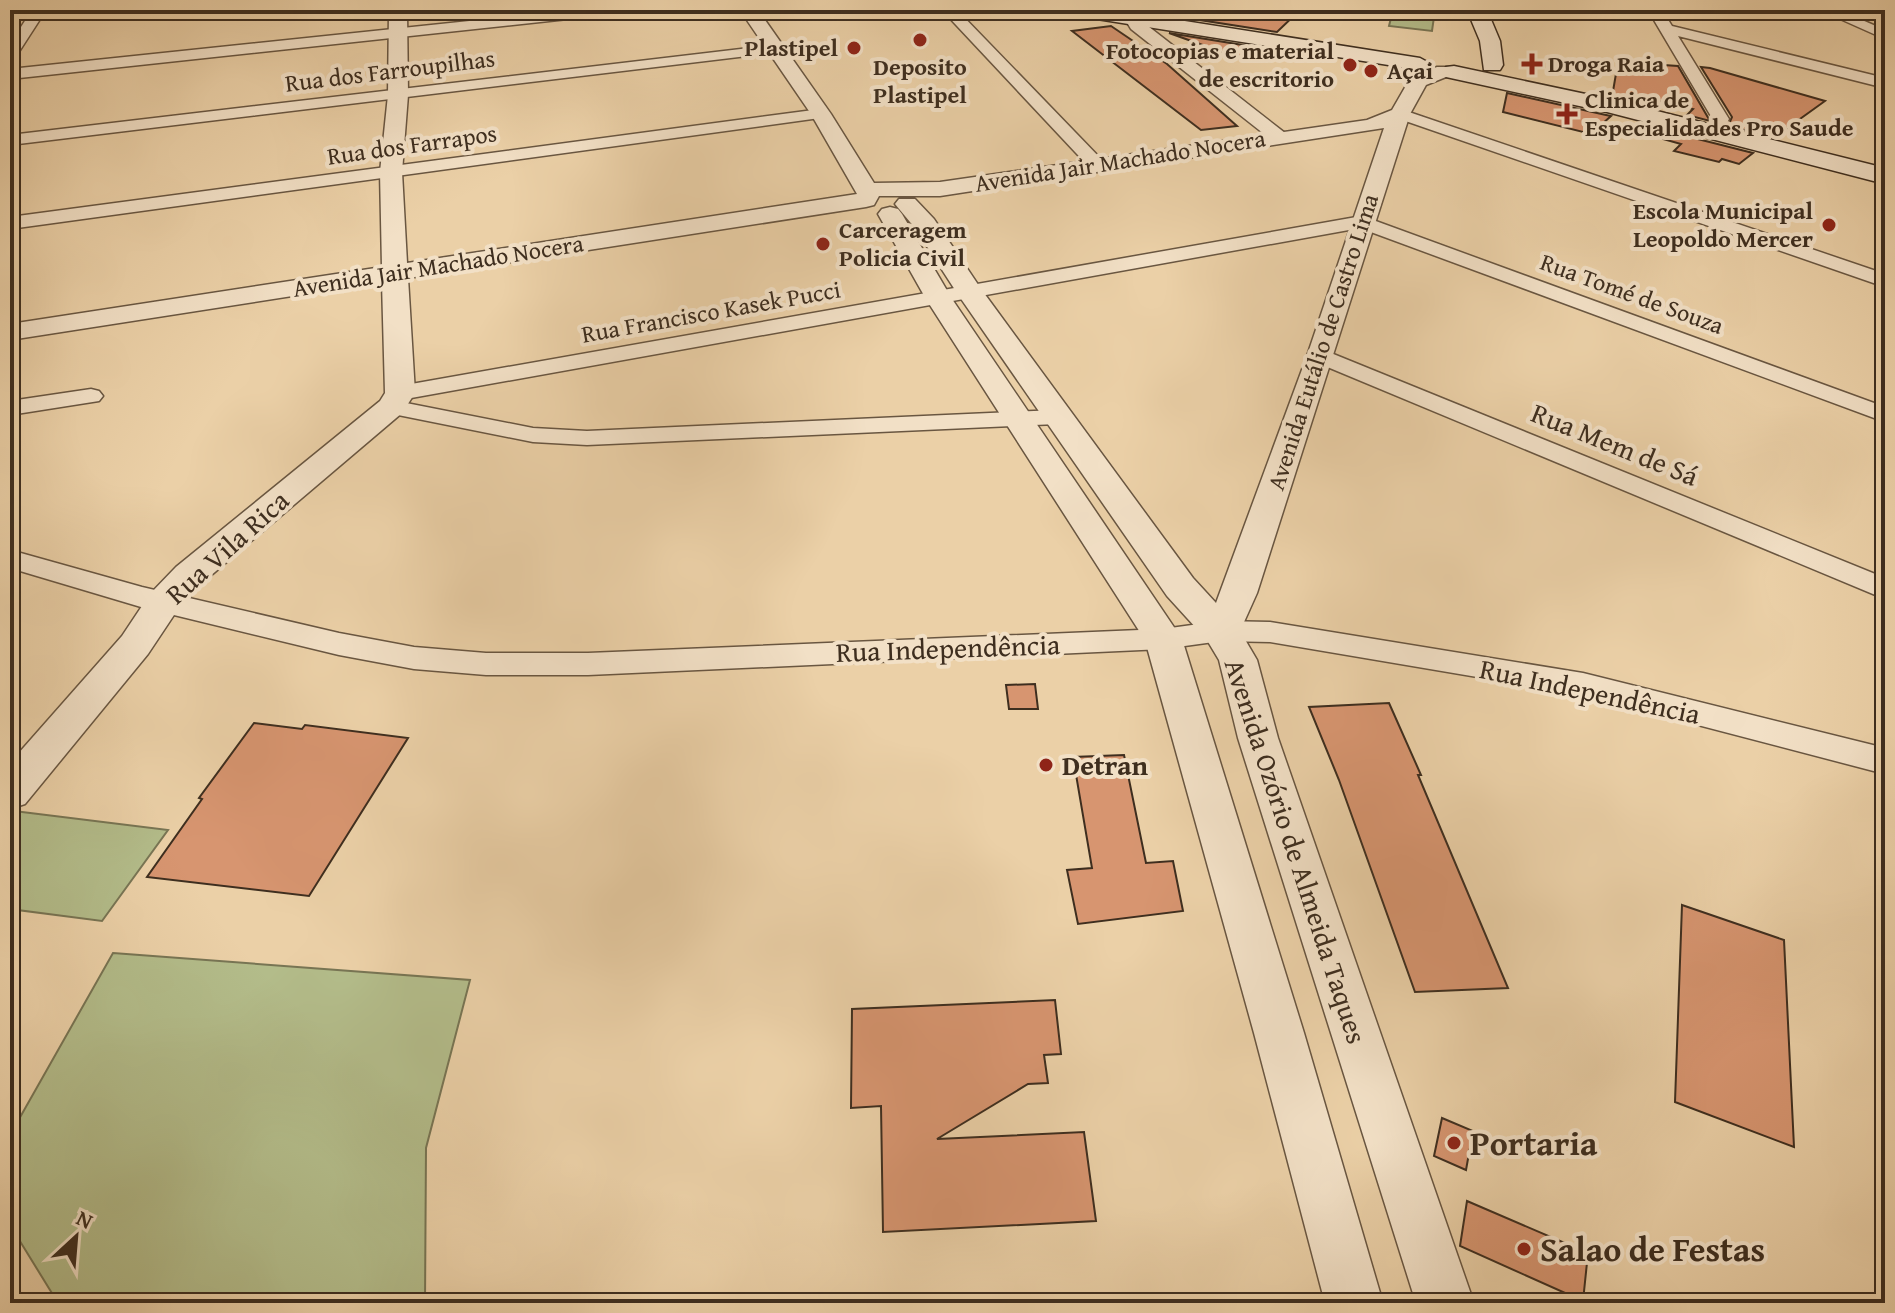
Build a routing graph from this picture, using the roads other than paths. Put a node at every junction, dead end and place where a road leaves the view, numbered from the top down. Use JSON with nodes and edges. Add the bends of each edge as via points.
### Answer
{"nodes":[{"id":1,"x":39,"y":10,"type":"edge"},
{"id":2,"x":614,"y":10,"type":"edge"},
{"id":3,"x":749,"y":10,"type":"edge"},
{"id":4,"x":772,"y":10,"type":"edge"},
{"id":5,"x":949,"y":10,"type":"edge"},
{"id":6,"x":1078,"y":10,"type":"edge"},
{"id":7,"x":1151,"y":10,"type":"edge"},
{"id":8,"x":1477,"y":10,"type":"edge"},
{"id":9,"x":1655,"y":10,"type":"edge"},
{"id":10,"x":1827,"y":10,"type":"edge"},
{"id":11,"x":1130,"y":16,"type":"junction"},
{"id":12,"x":398,"y":22,"type":"edge"},
{"id":13,"x":1668,"y":29,"type":"junction"},
{"id":14,"x":1885,"y":35,"type":"edge"},
{"id":15,"x":15,"y":41,"type":"edge"},
{"id":16,"x":775,"y":49,"type":"junction"},
{"id":17,"x":10,"y":55,"type":"edge"},
{"id":18,"x":1442,"y":59,"type":"junction"},
{"id":19,"x":1492,"y":66,"type":"junction"},
{"id":20,"x":10,"y":74,"type":"edge"},
{"id":21,"x":1885,"y":83,"type":"edge"},
{"id":22,"x":398,"y":95,"type":"junction"},
{"id":23,"x":821,"y":114,"type":"junction"},
{"id":24,"x":1400,"y":114,"type":"junction"},
{"id":25,"x":1721,"y":119,"type":"junction"},
{"id":26,"x":850,"y":123,"type":"dead end"},
{"id":27,"x":1289,"y":135,"type":"junction"},
{"id":28,"x":10,"y":140,"type":"edge"},
{"id":29,"x":1885,"y":161,"type":"edge"},
{"id":30,"x":1097,"y":165,"type":"junction"},
{"id":31,"x":391,"y":172,"type":"junction"},
{"id":32,"x":1885,"y":176,"type":"edge"},
{"id":33,"x":897,"y":194,"type":"junction"},
{"id":34,"x":1362,"y":222,"type":"junction"},
{"id":35,"x":10,"y":223,"type":"edge"},
{"id":36,"x":394,"y":274,"type":"junction"},
{"id":37,"x":1885,"y":281,"type":"edge"},
{"id":38,"x":954,"y":296,"type":"junction"},
{"id":39,"x":10,"y":332,"type":"edge"},
{"id":40,"x":1321,"y":356,"type":"junction"},
{"id":41,"x":91,"y":396,"type":"dead end"},
{"id":42,"x":396,"y":400,"type":"junction"},
{"id":43,"x":10,"y":408,"type":"edge"},
{"id":44,"x":1885,"y":415,"type":"edge"},
{"id":45,"x":1058,"y":417,"type":"junction"},
{"id":46,"x":1019,"y":419,"type":"junction"},
{"id":47,"x":10,"y":559,"type":"edge"},
{"id":48,"x":1885,"y":589,"type":"edge"},
{"id":49,"x":163,"y":603,"type":"junction"},
{"id":50,"x":1221,"y":631,"type":"junction"},
{"id":51,"x":1163,"y":639,"type":"junction"},
{"id":52,"x":1885,"y":761,"type":"edge"},
{"id":53,"x":10,"y":792,"type":"edge"},
{"id":54,"x":1354,"y":1303,"type":"edge"},
{"id":55,"x":1445,"y":1303,"type":"edge"}],
"edges":[{"from":1,"to":15,"type":"street"},
{"from":2,"to":12,"type":"street"},
{"from":3,"to":16,"type":"street","name":"Avenida Ozório de Almeida Taques"},
{"from":4,"to":26,"type":"street"},
{"from":5,"to":30,"type":"street"},
{"from":6,"to":11,"type":"main road"},
{"from":7,"to":18,"type":"main road"},
{"from":8,"to":18,"type":"main road"},
{"from":8,"to":19,"type":"main road","via":[[1490,41]]},
{"from":9,"to":13,"type":"street"},
{"from":10,"to":14,"type":"street"},
{"from":11,"to":18,"type":"main road"},
{"from":11,"to":27,"type":"street","via":[[1136,26]]},
{"from":12,"to":20,"type":"street"},
{"from":12,"to":22,"type":"street"},
{"from":13,"to":21,"type":"street"},
{"from":13,"to":25,"type":"street"},
{"from":15,"to":17,"type":"street"},
{"from":16,"to":22,"type":"street","name":"Rua dos Farroupilhas"},
{"from":16,"to":23,"type":"street","name":"Avenida Ozório de Almeida Taques"},
{"from":18,"to":19,"type":"main road","via":[[1480,71]]},
{"from":18,"to":24,"type":"street","name":"Avenida Eutálio de Castro Lima","via":[[1418,81]]},
{"from":18,"to":27,"type":"street","name":"Avenida Jair Machado Nocera","via":[[1350,120]]},
{"from":18,"to":32,"type":"main road"},
{"from":19,"to":25,"type":"main road"},
{"from":22,"to":28,"type":"street","name":"Rua dos Farroupilhas"},
{"from":22,"to":31,"type":"street"},
{"from":23,"to":31,"type":"street","name":"Rua dos Farrapos"},
{"from":23,"to":33,"type":"street","name":"Avenida Ozório de Almeida Taques"},
{"from":24,"to":27,"type":"street","name":"Avenida Jair Machado Nocera","via":[[1372,126]]},
{"from":24,"to":34,"type":"street","name":"Avenida Eutálio de Castro Lima"},
{"from":24,"to":37,"type":"street"},
{"from":25,"to":29,"type":"main road"},
{"from":27,"to":30,"type":"street","name":"Avenida Jair Machado Nocera"},
{"from":30,"to":33,"type":"street","name":"Avenida Jair Machado Nocera"},
{"from":31,"to":35,"type":"street","name":"Rua dos Farrapos"},
{"from":31,"to":36,"type":"street"},
{"from":33,"to":36,"type":"street","name":"Avenida Jair Machado Nocera"},
{"from":33,"to":38,"type":"street","name":"Avenida Ozório de Almeida Taques"},
{"from":34,"to":38,"type":"street","name":"Rua Francisco Kasek Pucci"},
{"from":34,"to":40,"type":"street","name":"Avenida Eutálio de Castro Lima"},
{"from":34,"to":44,"type":"street","name":"Rua Tomé de Souza"},
{"from":36,"to":39,"type":"street","name":"Avenida Jair Machado Nocera"},
{"from":36,"to":42,"type":"street"},
{"from":38,"to":42,"type":"street","name":"Rua Francisco Kasek Pucci"},
{"from":38,"to":45,"type":"street","name":"Avenida Ozório de Almeida Taques"},
{"from":38,"to":46,"type":"street","name":"Avenida Ozório de Almeida Taques"},
{"from":40,"to":48,"type":"street","name":"Rua Mem de Sá"},
{"from":40,"to":50,"type":"street","name":"Avenida Eutálio de Castro Lima"},
{"from":41,"to":43,"type":"street"},
{"from":42,"to":46,"type":"street","via":[[519,433],[587,438]]},
{"from":42,"to":49,"type":"street","name":"Rua Vila Rica"},
{"from":45,"to":46,"type":"street"},
{"from":45,"to":50,"type":"street","name":"Avenida Ozório de Almeida Taques","via":[[1180,587]]},
{"from":46,"to":51,"type":"street","name":"Avenida Ozório de Almeida Taques"},
{"from":47,"to":49,"type":"street","name":"Rua Independência"},
{"from":49,"to":51,"type":"street","name":"Rua Independência","via":[[384,653],[486,664]]},
{"from":49,"to":53,"type":"street","name":"Rua Vila Rica","via":[[135,645]]},
{"from":50,"to":51,"type":"street","name":"Rua Independência"},
{"from":50,"to":52,"type":"street","name":"Rua Independência","via":[[1270,632],[1583,684]]},
{"from":50,"to":55,"type":"street","name":"Avenida Ozório de Almeida Taques","via":[[1238,660],[1258,738]]},
{"from":51,"to":54,"type":"street","name":"Avenida Ozório de Almeida Taques"}]}
